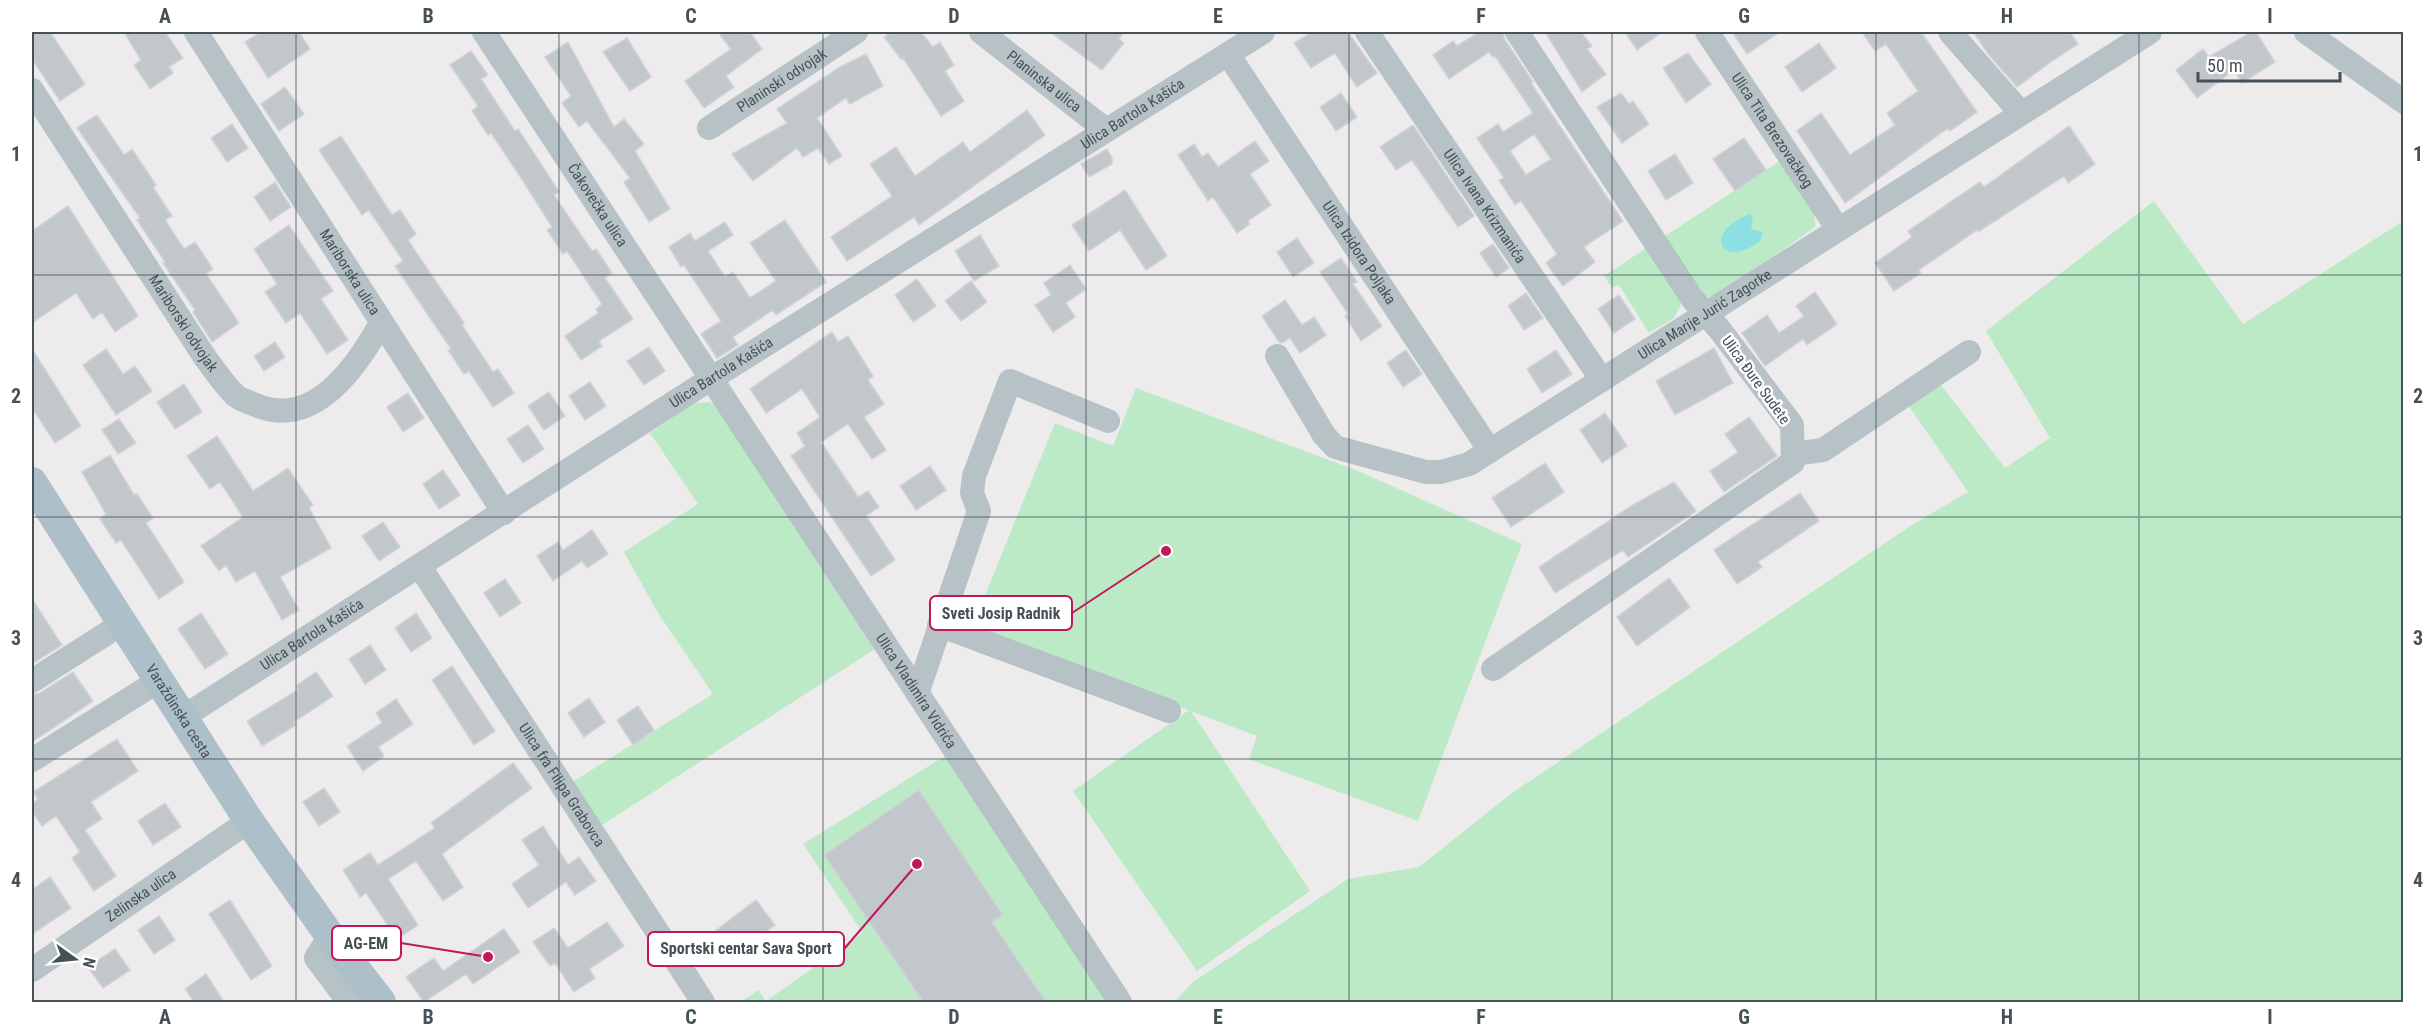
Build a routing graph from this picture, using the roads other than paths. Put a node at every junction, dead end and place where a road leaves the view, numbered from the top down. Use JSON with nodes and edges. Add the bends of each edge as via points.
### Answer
{"nodes":[{"id":1,"x":196,"y":32,"type":"edge"},
{"id":2,"x":484,"y":32,"type":"edge"},
{"id":3,"x":856,"y":32,"type":"edge"},
{"id":4,"x":981,"y":32,"type":"edge"},
{"id":5,"x":1263,"y":32,"type":"edge"},
{"id":6,"x":1367,"y":32,"type":"edge"},
{"id":7,"x":1517,"y":32,"type":"edge"},
{"id":8,"x":1707,"y":32,"type":"edge"},
{"id":9,"x":1950,"y":32,"type":"edge"},
{"id":10,"x":2150,"y":32,"type":"edge"},
{"id":11,"x":2306,"y":32,"type":"edge"},
{"id":12,"x":1228,"y":54,"type":"junction"},
{"id":13,"x":32,"y":90,"type":"edge"},
{"id":14,"x":2403,"y":102,"type":"edge"},
{"id":15,"x":2021,"y":113,"type":"junction"},
{"id":16,"x":709,"y":128,"type":"dead end"},
{"id":17,"x":1106,"y":130,"type":"junction"},
{"id":18,"x":1838,"y":229,"type":"junction"},
{"id":19,"x":1705,"y":314,"type":"junction"},
{"id":20,"x":381,"y":323,"type":"junction"},
{"id":21,"x":1969,"y":352,"type":"dead end"},
{"id":22,"x":1277,"y":356,"type":"dead end"},
{"id":23,"x":711,"y":378,"type":"junction"},
{"id":24,"x":1602,"y":380,"type":"junction"},
{"id":25,"x":1108,"y":422,"type":"dead end"},
{"id":26,"x":1490,"y":451,"type":"junction"},
{"id":27,"x":1793,"y":454,"type":"junction"},
{"id":28,"x":32,"y":482,"type":"edge"},
{"id":29,"x":504,"y":513,"type":"junction"},
{"id":30,"x":420,"y":567,"type":"junction"},
{"id":31,"x":123,"y":623,"type":"junction"},
{"id":32,"x":939,"y":625,"type":"junction"},
{"id":33,"x":1493,"y":669,"type":"dead end"},
{"id":34,"x":160,"y":680,"type":"junction"},
{"id":35,"x":32,"y":681,"type":"edge"},
{"id":36,"x":918,"y":691,"type":"junction"},
{"id":37,"x":1169,"y":711,"type":"dead end"},
{"id":38,"x":183,"y":717,"type":"junction"},
{"id":39,"x":32,"y":760,"type":"edge"},
{"id":40,"x":249,"y":821,"type":"junction"},
{"id":41,"x":330,"y":936,"type":"junction"},
{"id":42,"x":32,"y":970,"type":"edge"},
{"id":43,"x":349,"y":1002,"type":"edge"},
{"id":44,"x":381,"y":1002,"type":"edge"},
{"id":45,"x":703,"y":1002,"type":"edge"},
{"id":46,"x":1120,"y":1002,"type":"edge"}],
"edges":[{"from":1,"to":20,"type":"street","name":"Mariborska ulica"},
{"from":2,"to":23,"type":"street","name":"Čakovečka ulica"},
{"from":3,"to":16,"type":"street","name":"Planinski odvojak"},
{"from":4,"to":17,"type":"street","name":"Planinska ulica"},
{"from":5,"to":12,"type":"street","name":"Ulica Bartola Kašića"},
{"from":6,"to":24,"type":"street","name":"Ulica Ivana Krizmanića"},
{"from":7,"to":19,"type":"street","name":"Ulica Đure Sudete"},
{"from":8,"to":18,"type":"street","name":"Ulica Tita Brezovačkog"},
{"from":9,"to":15,"type":"street"},
{"from":10,"to":15,"type":"street","name":"Ulica Marije Jurić Zagorke"},
{"from":11,"to":14,"type":"street"},
{"from":12,"to":17,"type":"street","name":"Ulica Bartola Kašića"},
{"from":12,"to":26,"type":"street","name":"Ulica Izidora Poljaka"},
{"from":13,"to":20,"type":"street","name":"Mariborski odvojak","via":[[206,359],[236,396],[270,411],[299,409],[331,392],[359,360]]},
{"from":15,"to":18,"type":"street","name":"Ulica Marije Jurić Zagorke"},
{"from":17,"to":23,"type":"street","name":"Ulica Bartola Kašića"},
{"from":18,"to":19,"type":"street","name":"Ulica Marije Jurić Zagorke"},
{"from":19,"to":24,"type":"street","name":"Ulica Marije Jurić Zagorke"},
{"from":19,"to":27,"type":"street","name":"Ulica Đure Sudete","via":[[1792,424]]},
{"from":20,"to":29,"type":"street","name":"Mariborska ulica"},
{"from":21,"to":27,"type":"street","via":[[1823,450]]},
{"from":22,"to":26,"type":"street","name":"Ulica Marije Jurić Zagorke","via":[[1335,447],[1426,472],[1469,464]]},
{"from":23,"to":29,"type":"street","name":"Ulica Bartola Kašića"},
{"from":23,"to":36,"type":"street","name":"Ulica Vladimira Vidrića"},
{"from":24,"to":26,"type":"street","name":"Ulica Marije Jurić Zagorke"},
{"from":25,"to":32,"type":"street","via":[[1010,381],[974,476],[972,493],[979,511]]},
{"from":27,"to":33,"type":"street","via":[[1793,462]]},
{"from":28,"to":31,"type":"main road","name":"Varaždinska cesta"},
{"from":29,"to":30,"type":"street","name":"Ulica Bartola Kašića"},
{"from":30,"to":38,"type":"street","name":"Ulica Bartola Kašića"},
{"from":30,"to":45,"type":"street","name":"Ulica fra Filipa Grabovca"},
{"from":31,"to":34,"type":"main road","name":"Varaždinska cesta"},
{"from":31,"to":35,"type":"street"},
{"from":32,"to":36,"type":"street"},
{"from":32,"to":37,"type":"street"},
{"from":34,"to":38,"type":"main road","name":"Varaždinska cesta"},
{"from":34,"to":39,"type":"street"},
{"from":36,"to":46,"type":"street","name":"Ulica Vladimira Vidrića"},
{"from":38,"to":40,"type":"main road","name":"Varaždinska cesta"},
{"from":40,"to":41,"type":"main road","name":"Varaždinska cesta"},
{"from":40,"to":42,"type":"street","name":"Zelinska ulica"},
{"from":41,"to":43,"type":"street","via":[[316,958]]},
{"from":41,"to":44,"type":"main road","name":"Varaždinska cesta"}]}
